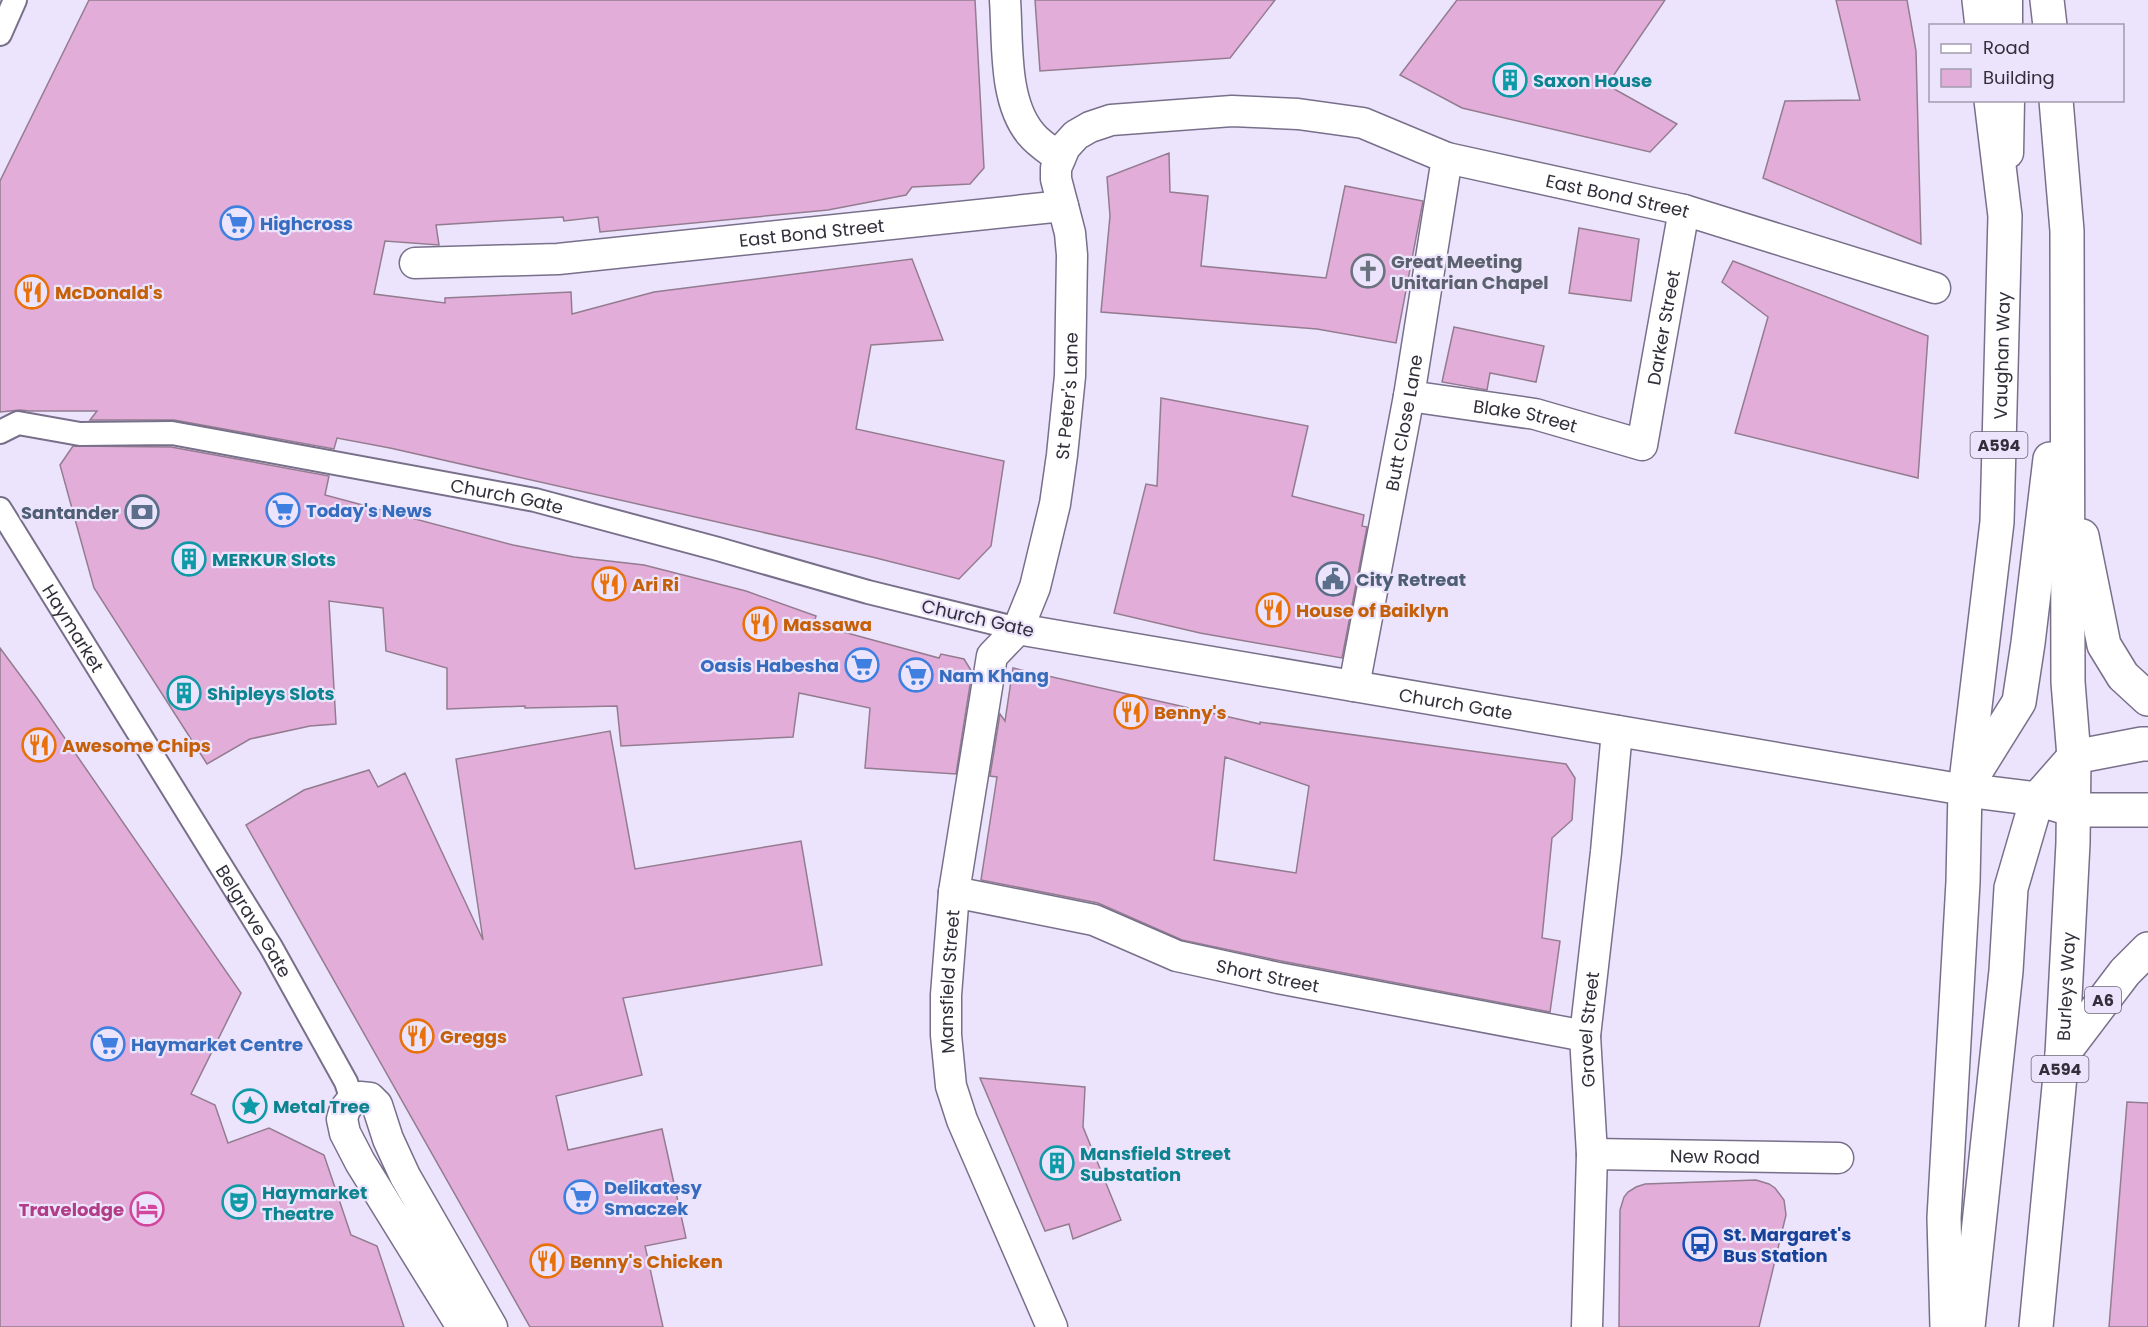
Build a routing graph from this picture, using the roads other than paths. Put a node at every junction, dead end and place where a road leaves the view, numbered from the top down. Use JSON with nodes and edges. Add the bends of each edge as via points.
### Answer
{"nodes":[{"id":1,"x":15,"y":0,"type":"edge"},
{"id":2,"x":1005,"y":0,"type":"edge"},
{"id":3,"x":1979,"y":0,"type":"edge"},
{"id":4,"x":2007,"y":0,"type":"edge"},
{"id":5,"x":2047,"y":0,"type":"edge"},
{"id":6,"x":1982,"y":24,"type":"edge"},
{"id":7,"x":2007,"y":24,"type":"edge"},
{"id":8,"x":2050,"y":24,"type":"edge"},
{"id":9,"x":0,"y":34,"type":"edge"},
{"id":10,"x":1991,"y":102,"type":"edge"},
{"id":11,"x":2009,"y":102,"type":"edge"},
{"id":12,"x":2056,"y":102,"type":"edge"},
{"id":13,"x":1060,"y":158,"type":"junction"},
{"id":14,"x":1448,"y":158,"type":"junction"},
{"id":15,"x":1063,"y":206,"type":"junction"},
{"id":16,"x":1684,"y":210,"type":"junction"},
{"id":17,"x":2005,"y":216,"type":"junction"},
{"id":18,"x":415,"y":263,"type":"dead end"},
{"id":19,"x":1935,"y":288,"type":"dead end"},
{"id":20,"x":2066,"y":320,"type":"junction"},
{"id":21,"x":1409,"y":396,"type":"junction"},
{"id":22,"x":0,"y":432,"type":"edge"},
{"id":23,"x":1642,"y":445,"type":"joint"},
{"id":24,"x":2068,"y":464,"type":"junction"},
{"id":25,"x":0,"y":509,"type":"edge"},
{"id":26,"x":1018,"y":629,"type":"junction"},
{"id":27,"x":1354,"y":686,"type":"junction"},
{"id":28,"x":2148,"y":699,"type":"edge"},
{"id":29,"x":1617,"y":731,"type":"junction"},
{"id":30,"x":2148,"y":744,"type":"edge"},
{"id":31,"x":147,"y":746,"type":"joint"},
{"id":32,"x":2074,"y":757,"type":"junction"},
{"id":33,"x":1965,"y":789,"type":"junction"},
{"id":34,"x":2037,"y":800,"type":"junction"},
{"id":35,"x":2074,"y":810,"type":"junction"},
{"id":36,"x":2148,"y":810,"type":"edge"},
{"id":37,"x":954,"y":892,"type":"junction"},
{"id":38,"x":2148,"y":949,"type":"edge"},
{"id":39,"x":1585,"y":1036,"type":"junction"},
{"id":40,"x":2062,"y":1055,"type":"junction"},
{"id":41,"x":352,"y":1100,"type":"junction"},
{"id":42,"x":1592,"y":1154,"type":"junction"},
{"id":43,"x":1838,"y":1158,"type":"dead end"},
{"id":44,"x":462,"y":1327,"type":"edge"},
{"id":45,"x":492,"y":1327,"type":"edge"},
{"id":46,"x":1052,"y":1327,"type":"edge"},
{"id":47,"x":1587,"y":1327,"type":"edge"},
{"id":48,"x":1947,"y":1327,"type":"edge"},
{"id":49,"x":1968,"y":1327,"type":"edge"},
{"id":50,"x":2036,"y":1327,"type":"edge"}],
"edges":[{"from":1,"to":9,"type":"street"},
{"from":2,"to":13,"type":"street","via":[[1015,106],[1029,133]]},
{"from":3,"to":6,"type":"main road"},
{"from":4,"to":7,"type":"street"},
{"from":5,"to":8,"type":"main road"},
{"from":10,"to":17,"type":"main road","name":"Vaughan Way","number":"A594"},
{"from":11,"to":17,"type":"street"},
{"from":12,"to":20,"type":"main road","number":"A594","via":[[2067,231]]},
{"from":13,"to":14,"type":"street","name":"East Bond Street","via":[[1076,135],[1111,120],[1232,111],[1298,114],[1363,123]]},
{"from":13,"to":15,"type":"street","name":"St Peter's Lane","via":[[1056,179]]},
{"from":14,"to":16,"type":"street","name":"East Bond Street"},
{"from":14,"to":21,"type":"street","name":"Butt Close Lane"},
{"from":15,"to":18,"type":"street","name":"East Bond Street","via":[[558,259]]},
{"from":15,"to":26,"type":"street","name":"St Peter's Lane","via":[[1072,255],[1067,415],[1046,548]]},
{"from":16,"to":19,"type":"street","name":"East Bond Street"},
{"from":16,"to":23,"type":"street","name":"Darker Street"},
{"from":17,"to":33,"type":"main road","name":"Vaughan Way","number":"A594","via":[[1997,522]]},
{"from":20,"to":24,"type":"main road","number":"A594"},
{"from":20,"to":33,"type":"main road","number":"A594","via":[[2019,702]]},
{"from":21,"to":23,"type":"street","name":"Blake Street","via":[[1535,414]]},
{"from":21,"to":27,"type":"street","name":"Butt Close Lane"},
{"from":22,"to":26,"type":"street","name":"Church Gate","via":[[18,423],[80,434],[172,433],[535,500]]},
{"from":24,"to":28,"type":"main road","via":[[2104,645],[2123,676]]},
{"from":24,"to":32,"type":"main road","name":"Burleys Way","number":"A594","via":[[2068,682]]},
{"from":25,"to":31,"type":"street","name":"Haymarket"},
{"from":26,"to":27,"type":"street","name":"Church Gate"},
{"from":26,"to":37,"type":"street","name":"Mansfield Street","via":[[992,656]]},
{"from":27,"to":29,"type":"street","name":"Church Gate"},
{"from":29,"to":33,"type":"street","name":"Church Gate"},
{"from":29,"to":39,"type":"street","name":"Gravel Street"},
{"from":30,"to":32,"type":"main road"},
{"from":31,"to":41,"type":"street","name":"Belgrave Gate","via":[[271,947],[346,1082]]},
{"from":32,"to":34,"type":"main road"},
{"from":32,"to":35,"type":"main road","name":"Burleys Way","number":"A594"},
{"from":33,"to":34,"type":"main road"},
{"from":33,"to":48,"type":"main road","number":"A594","via":[[1944,1218]]},
{"from":34,"to":35,"type":"main road"},
{"from":34,"to":49,"type":"main road","via":[[2011,888],[2006,971]]},
{"from":35,"to":36,"type":"main road"},
{"from":35,"to":40,"type":"main road","name":"Burleys Way","number":"A594"},
{"from":37,"to":39,"type":"street","name":"Short Street","via":[[1094,920],[1177,956]]},
{"from":37,"to":46,"type":"street","name":"Mansfield Street","via":[[946,995],[951,1086]]},
{"from":38,"to":40,"type":"main road","number":"A6","via":[[2125,972]]},
{"from":39,"to":42,"type":"street","name":"Gravel Street"},
{"from":40,"to":50,"type":"main road","name":"Burleys Way","number":"A594"},
{"from":41,"to":44,"type":"street","via":[[342,1119],[345,1133]]},
{"from":41,"to":45,"type":"street","via":[[370,1098],[377,1105],[405,1176]]},
{"from":42,"to":43,"type":"street","name":"New Road"},
{"from":42,"to":47,"type":"street","name":"Gravel Street"}]}
